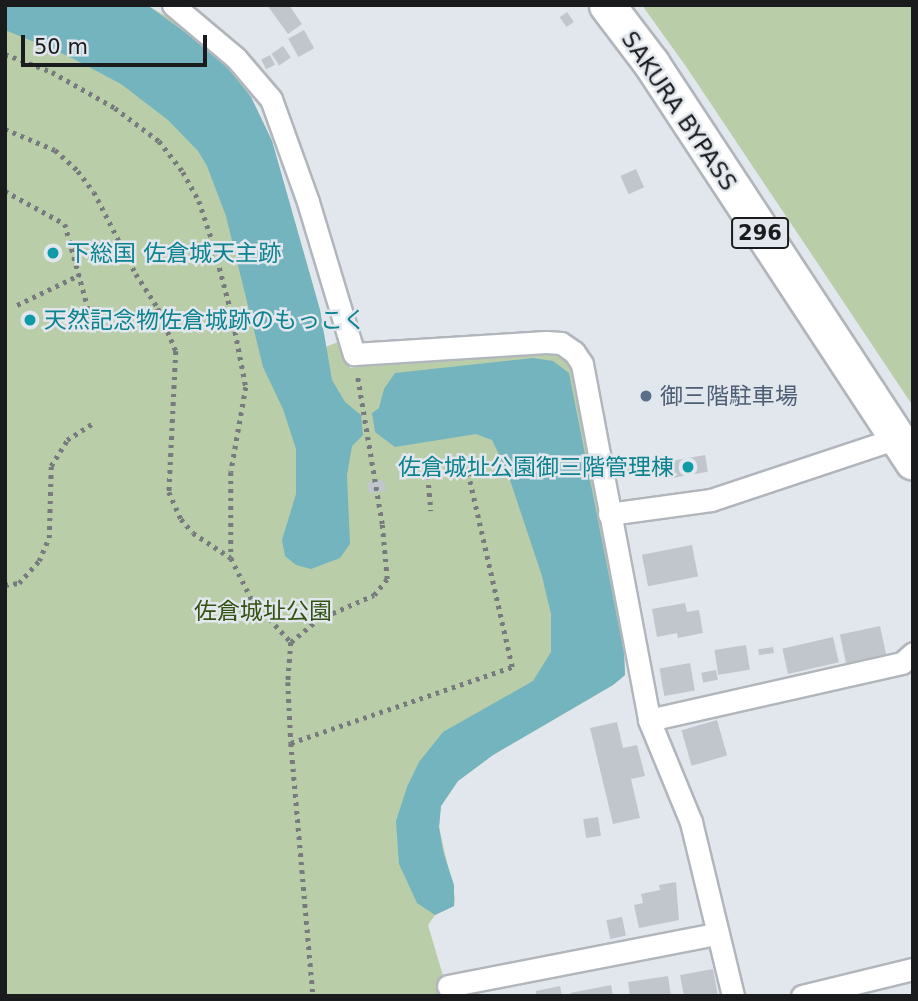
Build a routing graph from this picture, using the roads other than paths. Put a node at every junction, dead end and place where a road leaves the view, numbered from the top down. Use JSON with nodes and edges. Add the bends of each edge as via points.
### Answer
{"nodes":[{"id":1,"x":173,"y":5,"type":"edge"},
{"id":2,"x":607,"y":5,"type":"edge"},
{"id":3,"x":905,"y":450,"type":"edge"},
{"id":4,"x":609,"y":514,"type":"junction"},
{"id":5,"x":913,"y":653,"type":"edge"},
{"id":6,"x":649,"y":720,"type":"junction"},
{"id":7,"x":716,"y":934,"type":"junction"},
{"id":8,"x":913,"y":969,"type":"edge"},
{"id":9,"x":448,"y":986,"type":"dead end"},
{"id":10,"x":733,"y":996,"type":"edge"},
{"id":11,"x":802,"y":996,"type":"edge"}],
"edges":[{"from":1,"to":4,"type":"street","via":[[236,58],[271,99],[354,354],[561,343],[582,364]]},
{"from":2,"to":3,"type":"highway","name":"SAKURA BYPASS","number":"296","via":[[651,63]]},
{"from":3,"to":4,"type":"street","via":[[711,499]]},
{"from":4,"to":6,"type":"street"},
{"from":5,"to":6,"type":"street","via":[[902,663]]},
{"from":6,"to":7,"type":"street","via":[[691,822]]},
{"from":7,"to":9,"type":"street"},
{"from":7,"to":10,"type":"street"},
{"from":8,"to":11,"type":"street"}]}
